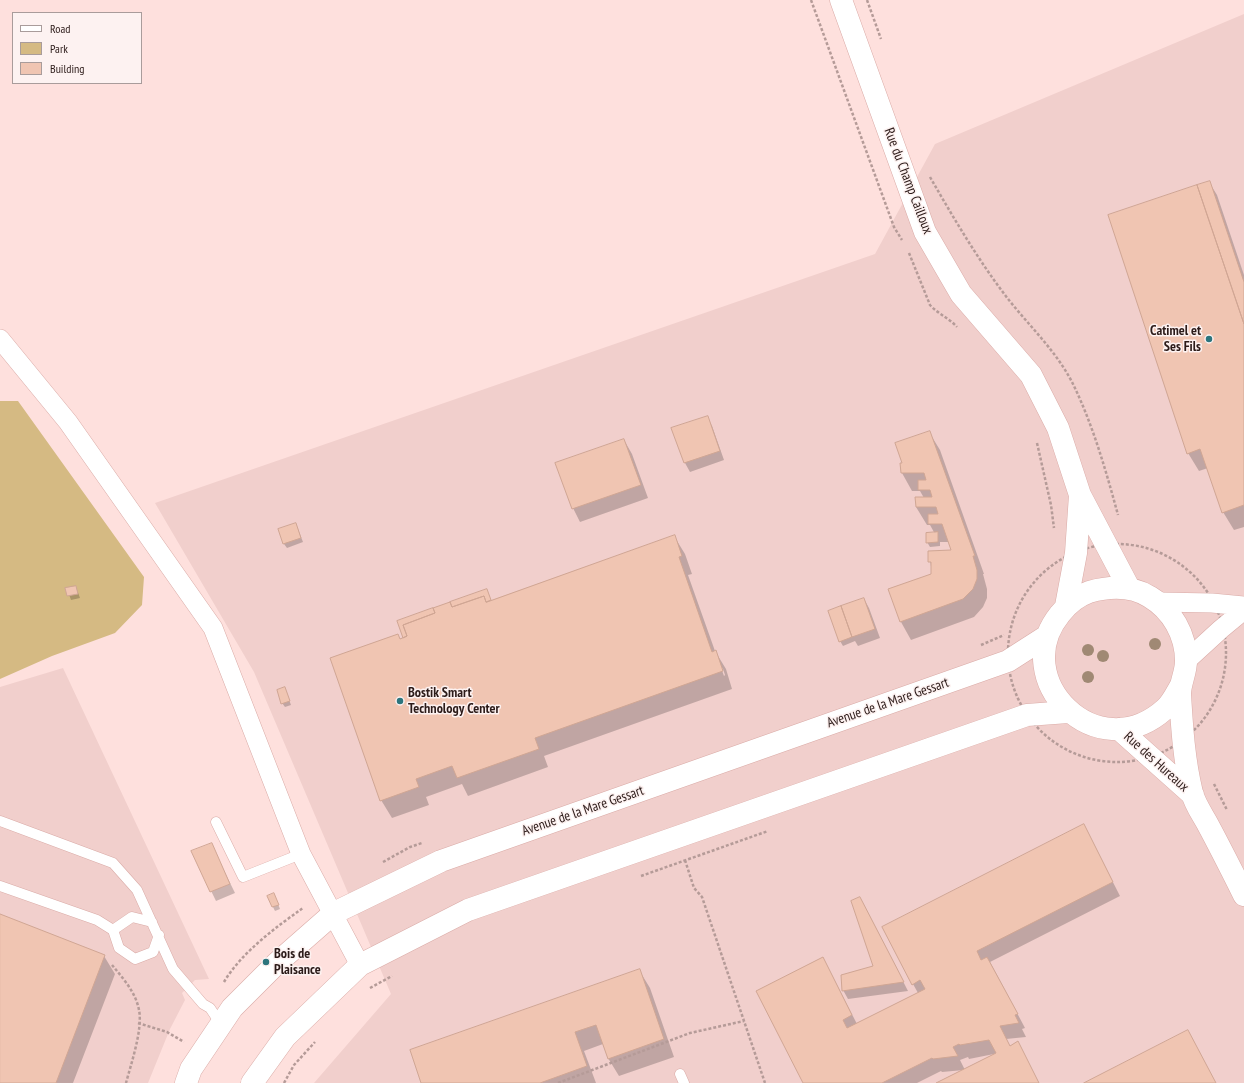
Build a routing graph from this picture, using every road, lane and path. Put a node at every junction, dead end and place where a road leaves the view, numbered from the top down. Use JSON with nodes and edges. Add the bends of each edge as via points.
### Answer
{"nodes":[{"id":1,"x":841,"y":0,"type":"edge"},
{"id":2,"x":867,"y":0,"type":"edge"},
{"id":3,"x":883,"y":44,"type":"dead end"},
{"id":4,"x":927,"y":170,"type":"dead end"},
{"id":5,"x":0,"y":339,"type":"edge"},
{"id":6,"x":1080,"y":494,"type":"junction"},
{"id":7,"x":1120,"y":522,"type":"dead end"},
{"id":8,"x":1129,"y":588,"type":"junction"},
{"id":9,"x":1159,"y":602,"type":"junction"},
{"id":10,"x":1066,"y":606,"type":"junction"},
{"id":11,"x":1244,"y":606,"type":"edge"},
{"id":12,"x":1244,"y":610,"type":"edge"},
{"id":13,"x":1006,"y":634,"type":"dead end"},
{"id":14,"x":1047,"y":636,"type":"junction"},
{"id":15,"x":1008,"y":661,"type":"junction"},
{"id":16,"x":1186,"y":661,"type":"junction"},
{"id":17,"x":1180,"y":687,"type":"junction"},
{"id":18,"x":1068,"y":712,"type":"junction"},
{"id":19,"x":1027,"y":715,"type":"junction"},
{"id":20,"x":1120,"y":729,"type":"junction"},
{"id":21,"x":1041,"y":735,"type":"dead end"},
{"id":22,"x":1212,"y":780,"type":"dead end"},
{"id":23,"x":1193,"y":795,"type":"junction"},
{"id":24,"x":1230,"y":815,"type":"dead end"},
{"id":25,"x":0,"y":821,"type":"edge"},
{"id":26,"x":216,"y":822,"type":"dead end"},
{"id":27,"x":775,"y":829,"type":"dead end"},
{"id":28,"x":301,"y":854,"type":"junction"},
{"id":29,"x":685,"y":860,"type":"junction"},
{"id":30,"x":639,"y":876,"type":"dead end"},
{"id":31,"x":0,"y":886,"type":"edge"},
{"id":32,"x":1244,"y":895,"type":"edge"},
{"id":33,"x":334,"y":913,"type":"junction"},
{"id":34,"x":152,"y":922,"type":"junction"},
{"id":35,"x":114,"y":930,"type":"junction"},
{"id":36,"x":159,"y":935,"type":"junction"},
{"id":37,"x":109,"y":958,"type":"dead end"},
{"id":38,"x":360,"y":965,"type":"junction"},
{"id":39,"x":396,"y":974,"type":"dead end"},
{"id":40,"x":364,"y":994,"type":"dead end"},
{"id":41,"x":744,"y":1021,"type":"junction"},
{"id":42,"x":138,"y":1023,"type":"junction"},
{"id":43,"x":220,"y":1023,"type":"junction"},
{"id":44,"x":320,"y":1036,"type":"dead end"},
{"id":45,"x":187,"y":1044,"type":"dead end"},
{"id":46,"x":126,"y":1083,"type":"edge"},
{"id":47,"x":186,"y":1083,"type":"edge"},
{"id":48,"x":252,"y":1083,"type":"edge"},
{"id":49,"x":284,"y":1083,"type":"edge"},
{"id":50,"x":558,"y":1083,"type":"edge"},
{"id":51,"x":765,"y":1083,"type":"edge"}],
"edges":[{"from":1,"to":6,"type":"street","name":"Rue du Champ Cailloux","via":[[925,232],[961,294],[1031,375],[1058,428]]},
{"from":2,"to":3,"type":"path"},
{"from":4,"to":7,"type":"path","via":[[1000,289],[1040,335],[1072,382],[1087,418]]},
{"from":5,"to":28,"type":"street","via":[[68,422],[213,628]]},
{"from":6,"to":8,"type":"street","name":"Rue du Champ Cailloux"},
{"from":6,"to":10,"type":"street","name":"Rue du Champ Cailloux","via":[[1076,553]]},
{"from":8,"to":9,"type":"street"},
{"from":8,"to":10,"type":"street","via":[[1106,588],[1085,594]]},
{"from":9,"to":11,"type":"street"},
{"from":9,"to":16,"type":"street","via":[[1174,618],[1183,639]]},
{"from":10,"to":14,"type":"street"},
{"from":12,"to":16,"type":"street"},
{"from":13,"to":15,"type":"path"},
{"from":14,"to":15,"type":"street","name":"Avenue de la Mare Gessart"},
{"from":14,"to":18,"type":"street","via":[[1044,663],[1051,690]]},
{"from":15,"to":19,"type":"path","via":[[1013,689]]},
{"from":15,"to":33,"type":"street","name":"Avenue de la Mare Gessart","via":[[441,861]]},
{"from":16,"to":17,"type":"street"},
{"from":17,"to":20,"type":"street","via":[[1166,709],[1144,723]]},
{"from":17,"to":23,"type":"street","name":"Rue des Hureaux","via":[[1182,742]]},
{"from":18,"to":19,"type":"street"},
{"from":18,"to":20,"type":"street","via":[[1095,726]]},
{"from":19,"to":21,"type":"path"},
{"from":19,"to":38,"type":"street","via":[[468,910]]},
{"from":20,"to":23,"type":"street","name":"Rue des Hureaux"},
{"from":22,"to":24,"type":"path"},
{"from":23,"to":32,"type":"street","name":"Rue des Hureaux"},
{"from":25,"to":34,"type":"lane","via":[[113,863],[137,890]]},
{"from":26,"to":28,"type":"lane","via":[[243,877]]},
{"from":27,"to":29,"type":"path"},
{"from":28,"to":33,"type":"street"},
{"from":29,"to":30,"type":"path"},
{"from":29,"to":41,"type":"path","via":[[694,888],[702,897]]},
{"from":31,"to":35,"type":"lane","via":[[96,920]]},
{"from":33,"to":38,"type":"street"},
{"from":33,"to":43,"type":"street","name":"Avenue de la Mare Gessart","via":[[277,963]]},
{"from":34,"to":35,"type":"lane","via":[[132,918]]},
{"from":34,"to":36,"type":"lane"},
{"from":35,"to":36,"type":"lane","via":[[120,948],[136,959],[153,952]]},
{"from":36,"to":43,"type":"lane","via":[[173,969],[203,1004],[210,1008]]},
{"from":37,"to":42,"type":"path","via":[[134,995],[139,1010]]},
{"from":38,"to":48,"type":"street","via":[[285,1037]]},
{"from":39,"to":40,"type":"path"},
{"from":41,"to":50,"type":"path","via":[[690,1033]]},
{"from":41,"to":51,"type":"path"},
{"from":42,"to":45,"type":"path","via":[[167,1032]]},
{"from":42,"to":46,"type":"path","via":[[138,1035]]},
{"from":43,"to":47,"type":"street","name":"Avenue de la Mare Gessart","via":[[191,1069]]},
{"from":44,"to":49,"type":"path","via":[[294,1065]]}]}
